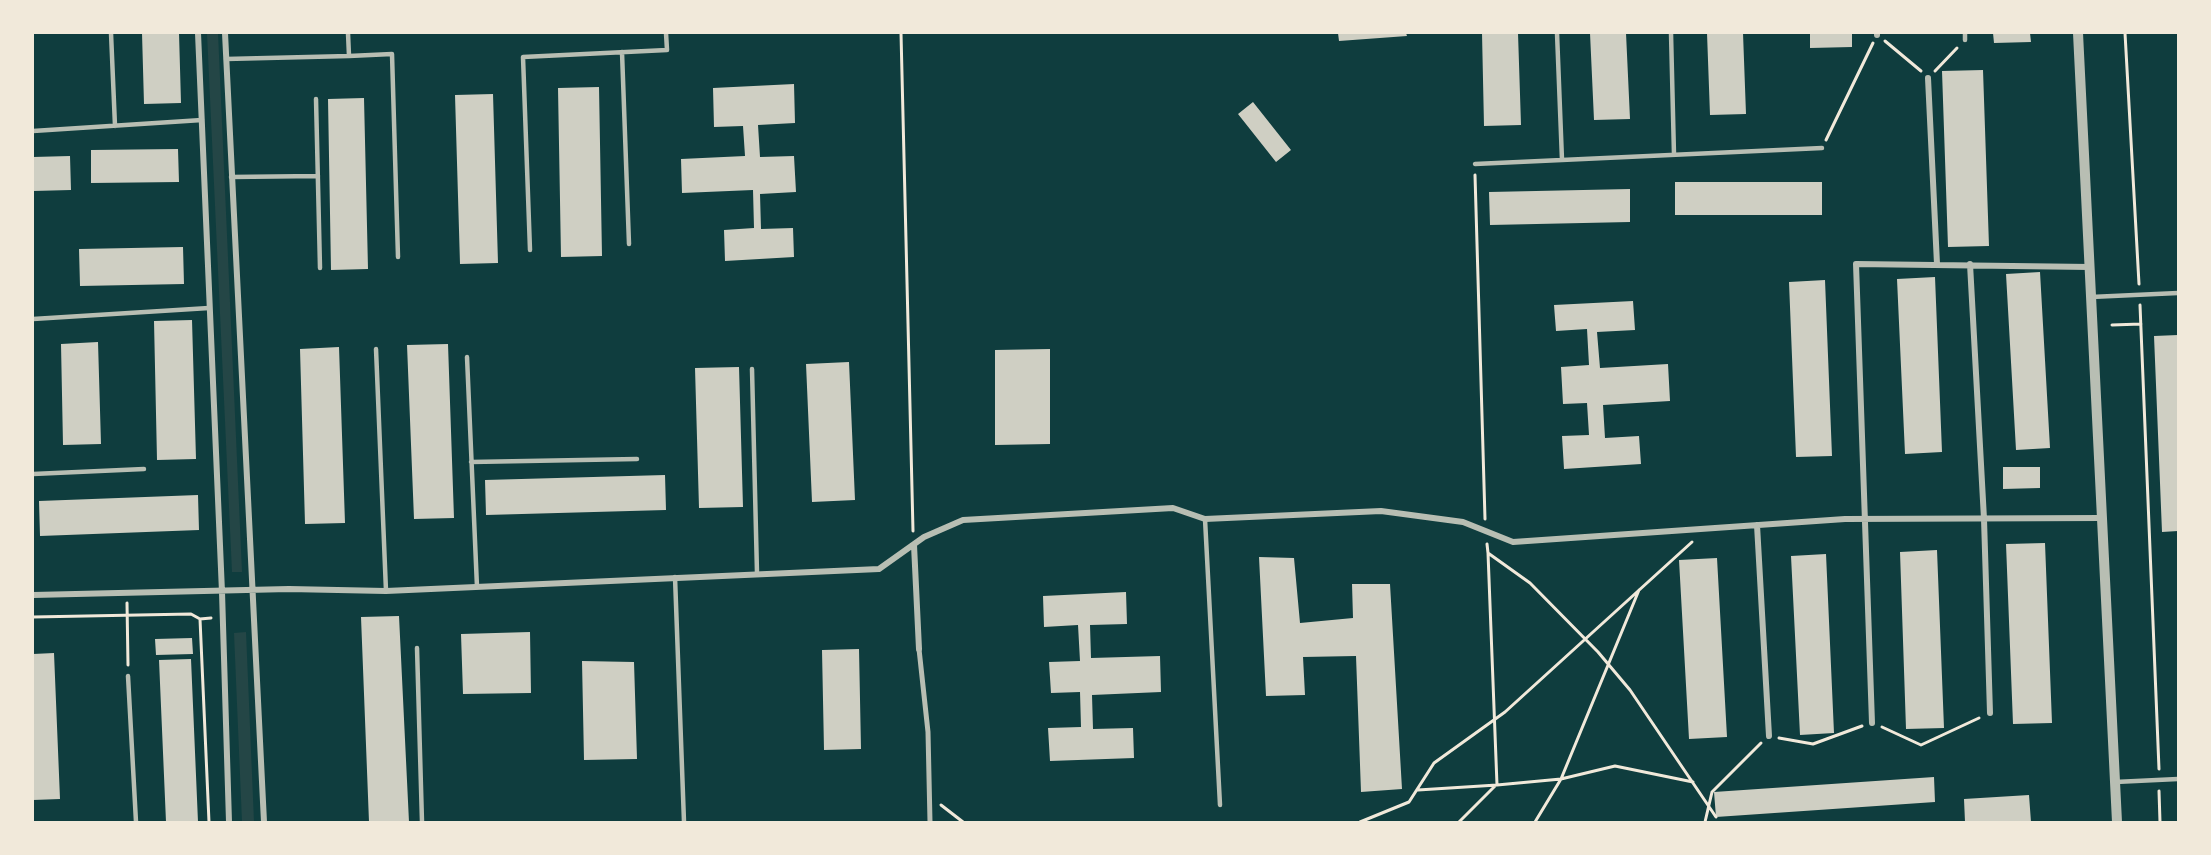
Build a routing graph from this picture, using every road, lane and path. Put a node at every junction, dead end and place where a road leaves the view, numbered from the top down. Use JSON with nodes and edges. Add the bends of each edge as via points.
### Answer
{"nodes":[{"id":1,"x":111,"y":33,"type":"edge"},
{"id":2,"x":198,"y":33,"type":"edge"},
{"id":3,"x":225,"y":33,"type":"edge"},
{"id":4,"x":348,"y":33,"type":"edge"},
{"id":5,"x":666,"y":33,"type":"edge"},
{"id":6,"x":901,"y":33,"type":"edge"},
{"id":7,"x":1557,"y":33,"type":"edge"},
{"id":8,"x":1671,"y":33,"type":"edge"},
{"id":9,"x":1965,"y":33,"type":"edge"},
{"id":10,"x":2078,"y":33,"type":"edge"},
{"id":11,"x":2125,"y":33,"type":"edge"},
{"id":12,"x":1877,"y":34,"type":"edge"},
{"id":13,"x":1965,"y":40,"type":"joint"},
{"id":14,"x":622,"y":52,"type":"junction"},
{"id":15,"x":349,"y":56,"type":"junction"},
{"id":16,"x":226,"y":60,"type":"junction"},
{"id":17,"x":1928,"y":78,"type":"junction"},
{"id":18,"x":316,"y":99,"type":"dead end"},
{"id":19,"x":202,"y":120,"type":"junction"},
{"id":20,"x":115,"y":126,"type":"junction"},
{"id":21,"x":33,"y":131,"type":"edge"},
{"id":22,"x":1822,"y":148,"type":"joint"},
{"id":23,"x":1674,"y":154,"type":"junction"},
{"id":24,"x":1562,"y":160,"type":"junction"},
{"id":25,"x":1475,"y":164,"type":"joint"},
{"id":26,"x":318,"y":176,"type":"junction"},
{"id":27,"x":231,"y":177,"type":"junction"},
{"id":28,"x":629,"y":244,"type":"dead end"},
{"id":29,"x":530,"y":250,"type":"dead end"},
{"id":30,"x":398,"y":257,"type":"dead end"},
{"id":31,"x":1937,"y":264,"type":"junction"},
{"id":32,"x":1970,"y":264,"type":"junction"},
{"id":33,"x":2090,"y":267,"type":"junction"},
{"id":34,"x":320,"y":268,"type":"dead end"},
{"id":35,"x":2178,"y":293,"type":"edge"},
{"id":36,"x":2139,"y":295,"type":"junction"},
{"id":37,"x":2091,"y":297,"type":"junction"},
{"id":38,"x":209,"y":308,"type":"junction"},
{"id":39,"x":33,"y":319,"type":"edge"},
{"id":40,"x":2141,"y":324,"type":"junction"},
{"id":41,"x":2112,"y":325,"type":"dead end"},
{"id":42,"x":376,"y":349,"type":"dead end"},
{"id":43,"x":467,"y":357,"type":"dead end"},
{"id":44,"x":752,"y":369,"type":"dead end"},
{"id":45,"x":637,"y":459,"type":"dead end"},
{"id":46,"x":471,"y":462,"type":"junction"},
{"id":47,"x":144,"y":469,"type":"dead end"},
{"id":48,"x":33,"y":474,"type":"edge"},
{"id":49,"x":2101,"y":518,"type":"junction"},
{"id":50,"x":1205,"y":519,"type":"junction"},
{"id":51,"x":1865,"y":519,"type":"junction"},
{"id":52,"x":1984,"y":519,"type":"junction"},
{"id":53,"x":1757,"y":525,"type":"junction"},
{"id":54,"x":1706,"y":528,"type":"junction"},
{"id":55,"x":1485,"y":531,"type":"junction"},
{"id":56,"x":914,"y":545,"type":"junction"},
{"id":57,"x":1488,"y":553,"type":"junction"},
{"id":58,"x":757,"y":573,"type":"junction"},
{"id":59,"x":675,"y":577,"type":"junction"},
{"id":60,"x":477,"y":587,"type":"junction"},
{"id":61,"x":1640,"y":588,"type":"junction"},
{"id":62,"x":254,"y":591,"type":"junction"},
{"id":63,"x":386,"y":591,"type":"junction"},
{"id":64,"x":222,"y":592,"type":"junction"},
{"id":65,"x":127,"y":593,"type":"junction"},
{"id":66,"x":33,"y":595,"type":"edge"},
{"id":67,"x":127,"y":615,"type":"junction"},
{"id":68,"x":33,"y":617,"type":"edge"},
{"id":69,"x":1585,"y":639,"type":"junction"},
{"id":70,"x":417,"y":648,"type":"dead end"},
{"id":71,"x":919,"y":649,"type":"joint"},
{"id":72,"x":1609,"y":665,"type":"junction"},
{"id":73,"x":128,"y":676,"type":"joint"},
{"id":74,"x":1990,"y":713,"type":"joint"},
{"id":75,"x":1494,"y":719,"type":"junction"},
{"id":76,"x":1872,"y":723,"type":"junction"},
{"id":77,"x":1769,"y":736,"type":"junction"},
{"id":78,"x":1561,"y":779,"type":"junction"},
{"id":79,"x":2178,"y":779,"type":"edge"},
{"id":80,"x":2159,"y":780,"type":"junction"},
{"id":81,"x":1693,"y":782,"type":"junction"},
{"id":82,"x":2115,"y":782,"type":"junction"},
{"id":83,"x":1497,"y":785,"type":"junction"},
{"id":84,"x":1417,"y":790,"type":"junction"},
{"id":85,"x":929,"y":796,"type":"junction"},
{"id":86,"x":1220,"y":805,"type":"dead end"},
{"id":87,"x":1709,"y":806,"type":"junction"},
{"id":88,"x":1716,"y":817,"type":"dead end"},
{"id":89,"x":136,"y":822,"type":"edge"},
{"id":90,"x":209,"y":822,"type":"edge"},
{"id":91,"x":229,"y":822,"type":"edge"},
{"id":92,"x":264,"y":822,"type":"edge"},
{"id":93,"x":422,"y":822,"type":"edge"},
{"id":94,"x":684,"y":822,"type":"edge"},
{"id":95,"x":930,"y":822,"type":"edge"},
{"id":96,"x":963,"y":822,"type":"edge"},
{"id":97,"x":1360,"y":822,"type":"edge"},
{"id":98,"x":1459,"y":822,"type":"edge"},
{"id":99,"x":1535,"y":822,"type":"edge"},
{"id":100,"x":1705,"y":822,"type":"edge"},
{"id":101,"x":2117,"y":822,"type":"edge"},
{"id":102,"x":2160,"y":822,"type":"edge"}],
"edges":[{"from":1,"to":20,"type":"lane"},
{"from":2,"to":19,"type":"street"},
{"from":3,"to":16,"type":"street"},
{"from":4,"to":15,"type":"lane"},
{"from":5,"to":14,"type":"lane","via":[[667,50]]},
{"from":6,"to":56,"type":"path"},
{"from":7,"to":24,"type":"lane"},
{"from":8,"to":23,"type":"lane"},
{"from":9,"to":13,"type":"lane"},
{"from":10,"to":33,"type":"street"},
{"from":11,"to":36,"type":"path"},
{"from":12,"to":17,"type":"path"},
{"from":12,"to":22,"type":"path"},
{"from":13,"to":17,"type":"path"},
{"from":14,"to":28,"type":"lane"},
{"from":14,"to":29,"type":"lane","via":[[522,57]]},
{"from":15,"to":16,"type":"lane"},
{"from":15,"to":30,"type":"lane","via":[[392,54]]},
{"from":16,"to":27,"type":"street"},
{"from":17,"to":31,"type":"street"},
{"from":18,"to":26,"type":"lane"},
{"from":19,"to":20,"type":"lane"},
{"from":19,"to":38,"type":"street"},
{"from":20,"to":21,"type":"lane"},
{"from":22,"to":23,"type":"lane"},
{"from":23,"to":24,"type":"lane"},
{"from":24,"to":25,"type":"lane"},
{"from":25,"to":55,"type":"path"},
{"from":26,"to":27,"type":"lane"},
{"from":26,"to":34,"type":"lane"},
{"from":27,"to":62,"type":"street"},
{"from":31,"to":32,"type":"street"},
{"from":31,"to":51,"type":"street","via":[[1856,264]]},
{"from":32,"to":33,"type":"street"},
{"from":32,"to":52,"type":"street"},
{"from":33,"to":37,"type":"street"},
{"from":35,"to":36,"type":"lane"},
{"from":36,"to":37,"type":"lane"},
{"from":36,"to":40,"type":"path"},
{"from":37,"to":49,"type":"street"},
{"from":38,"to":39,"type":"lane"},
{"from":38,"to":64,"type":"street"},
{"from":40,"to":41,"type":"path"},
{"from":40,"to":80,"type":"path"},
{"from":42,"to":63,"type":"lane"},
{"from":43,"to":46,"type":"lane"},
{"from":44,"to":58,"type":"lane"},
{"from":45,"to":46,"type":"lane"},
{"from":46,"to":60,"type":"lane"},
{"from":47,"to":48,"type":"lane"},
{"from":49,"to":52,"type":"street"},
{"from":49,"to":82,"type":"street"},
{"from":50,"to":55,"type":"street","via":[[1382,511],[1463,522]]},
{"from":50,"to":56,"type":"street","via":[[1173,508],[963,520]]},
{"from":50,"to":86,"type":"lane"},
{"from":51,"to":52,"type":"street"},
{"from":51,"to":53,"type":"street"},
{"from":51,"to":76,"type":"street"},
{"from":52,"to":74,"type":"street"},
{"from":53,"to":54,"type":"street"},
{"from":53,"to":77,"type":"street"},
{"from":54,"to":55,"type":"street","via":[[1513,542]]},
{"from":54,"to":61,"type":"path"},
{"from":55,"to":57,"type":"path"},
{"from":56,"to":58,"type":"street","via":[[879,569]]},
{"from":56,"to":71,"type":"street"},
{"from":57,"to":69,"type":"path","via":[[1530,583]]},
{"from":57,"to":75,"type":"path"},
{"from":58,"to":59,"type":"street"},
{"from":59,"to":60,"type":"street"},
{"from":59,"to":94,"type":"lane"},
{"from":60,"to":63,"type":"street"},
{"from":61,"to":69,"type":"path"},
{"from":61,"to":72,"type":"path"},
{"from":62,"to":63,"type":"street"},
{"from":62,"to":64,"type":"street"},
{"from":62,"to":92,"type":"street"},
{"from":64,"to":65,"type":"street"},
{"from":64,"to":91,"type":"street"},
{"from":65,"to":66,"type":"street"},
{"from":65,"to":67,"type":"path"},
{"from":67,"to":68,"type":"path"},
{"from":67,"to":73,"type":"path"},
{"from":67,"to":90,"type":"path","via":[[191,614],[200,619]]},
{"from":69,"to":72,"type":"path"},
{"from":69,"to":75,"type":"path"},
{"from":70,"to":93,"type":"lane"},
{"from":71,"to":85,"type":"street","via":[[928,732]]},
{"from":72,"to":78,"type":"path"},
{"from":72,"to":81,"type":"path"},
{"from":73,"to":89,"type":"lane"},
{"from":74,"to":76,"type":"path","via":[[1921,745]]},
{"from":75,"to":83,"type":"path"},
{"from":75,"to":84,"type":"path","via":[[1434,763]]},
{"from":76,"to":77,"type":"path","via":[[1813,744]]},
{"from":77,"to":87,"type":"path","via":[[1712,792]]},
{"from":78,"to":81,"type":"path","via":[[1616,766]]},
{"from":78,"to":83,"type":"path"},
{"from":78,"to":99,"type":"path"},
{"from":79,"to":80,"type":"lane"},
{"from":80,"to":82,"type":"lane"},
{"from":80,"to":102,"type":"path"},
{"from":81,"to":87,"type":"path"},
{"from":82,"to":101,"type":"street"},
{"from":83,"to":84,"type":"path"},
{"from":83,"to":98,"type":"path"},
{"from":84,"to":97,"type":"path","via":[[1409,802]]},
{"from":85,"to":95,"type":"street"},
{"from":85,"to":96,"type":"path"},
{"from":87,"to":88,"type":"path"},
{"from":87,"to":100,"type":"path"}]}
